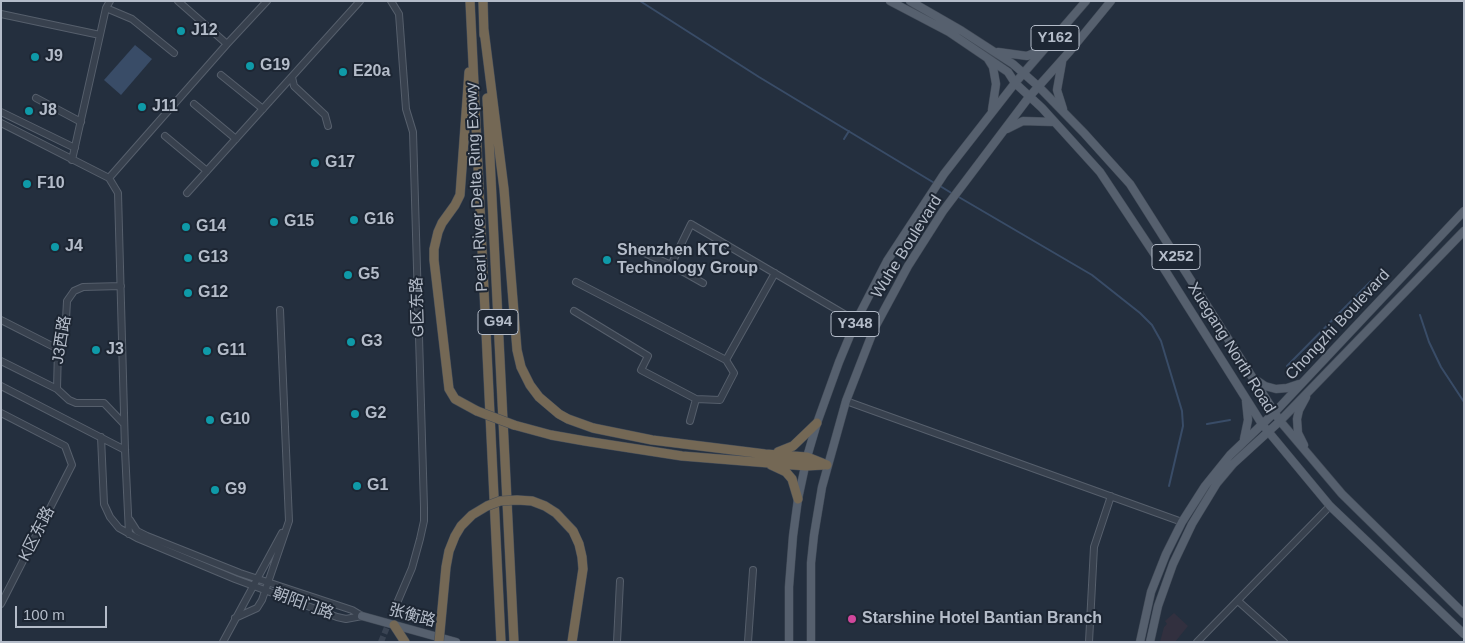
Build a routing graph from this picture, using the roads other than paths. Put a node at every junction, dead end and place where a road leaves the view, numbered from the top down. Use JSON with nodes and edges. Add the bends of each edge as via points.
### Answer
{"nodes":[{"id":1,"x":178,"y":1,"type":"edge"},
{"id":2,"x":267,"y":1,"type":"edge"},
{"id":3,"x":360,"y":1,"type":"edge"},
{"id":4,"x":391,"y":1,"type":"edge"},
{"id":5,"x":470,"y":1,"type":"edge"},
{"id":6,"x":483,"y":1,"type":"edge"},
{"id":7,"x":910,"y":1,"type":"edge"},
{"id":8,"x":922,"y":1,"type":"edge"},
{"id":9,"x":1086,"y":1,"type":"edge"},
{"id":10,"x":1111,"y":1,"type":"edge"},
{"id":11,"x":895,"y":2,"type":"edge"},
{"id":12,"x":108,"y":4,"type":"edge"},
{"id":13,"x":930,"y":12,"type":"junction"},
{"id":14,"x":1,"y":14,"type":"edge"},
{"id":15,"x":472,"y":30,"type":"junction"},
{"id":16,"x":484,"y":30,"type":"junction"},
{"id":17,"x":100,"y":35,"type":"junction"},
{"id":18,"x":227,"y":44,"type":"junction"},
{"id":19,"x":1047,"y":47,"type":"junction"},
{"id":20,"x":994,"y":51,"type":"junction"},
{"id":21,"x":174,"y":53,"type":"dead end"},
{"id":22,"x":987,"y":57,"type":"junction"},
{"id":23,"x":1062,"y":60,"type":"junction"},
{"id":24,"x":1024,"y":73,"type":"junction"},
{"id":25,"x":221,"y":75,"type":"dead end"},
{"id":26,"x":292,"y":77,"type":"junction"},
{"id":27,"x":1014,"y":83,"type":"junction"},
{"id":28,"x":1039,"y":87,"type":"junction"},
{"id":29,"x":1029,"y":97,"type":"junction"},
{"id":30,"x":36,"y":98,"type":"dead end"},
{"id":31,"x":194,"y":104,"type":"dead end"},
{"id":32,"x":263,"y":109,"type":"junction"},
{"id":33,"x":1,"y":112,"type":"edge"},
{"id":34,"x":992,"y":112,"type":"junction"},
{"id":35,"x":1064,"y":112,"type":"junction"},
{"id":36,"x":80,"y":122,"type":"junction"},
{"id":37,"x":1054,"y":122,"type":"junction"},
{"id":38,"x":1,"y":123,"type":"edge"},
{"id":39,"x":328,"y":126,"type":"dead end"},
{"id":40,"x":1003,"y":131,"type":"junction"},
{"id":41,"x":165,"y":136,"type":"dead end"},
{"id":42,"x":236,"y":139,"type":"junction"},
{"id":43,"x":75,"y":148,"type":"junction"},
{"id":44,"x":72,"y":160,"type":"junction"},
{"id":45,"x":206,"y":172,"type":"junction"},
{"id":46,"x":109,"y":178,"type":"junction"},
{"id":47,"x":187,"y":193,"type":"dead end"},
{"id":48,"x":1464,"y":211,"type":"edge"},
{"id":49,"x":1464,"y":231,"type":"edge"},
{"id":50,"x":636,"y":249,"type":"dead end"},
{"id":51,"x":670,"y":265,"type":"junction"},
{"id":52,"x":775,"y":273,"type":"junction"},
{"id":53,"x":576,"y":282,"type":"dead end"},
{"id":54,"x":703,"y":283,"type":"dead end"},
{"id":55,"x":121,"y":286,"type":"junction"},
{"id":56,"x":280,"y":310,"type":"dead end"},
{"id":57,"x":574,"y":311,"type":"dead end"},
{"id":58,"x":1,"y":320,"type":"edge"},
{"id":59,"x":856,"y":321,"type":"junction"},
{"id":60,"x":58,"y":349,"type":"junction"},
{"id":61,"x":726,"y":360,"type":"junction"},
{"id":62,"x":1,"y":361,"type":"edge"},
{"id":63,"x":1252,"y":376,"type":"junction"},
{"id":64,"x":1303,"y":382,"type":"junction"},
{"id":65,"x":1,"y":386,"type":"edge"},
{"id":66,"x":57,"y":389,"type":"junction"},
{"id":67,"x":1311,"y":389,"type":"junction"},
{"id":68,"x":1244,"y":394,"type":"junction"},
{"id":69,"x":696,"y":399,"type":"junction"},
{"id":70,"x":846,"y":400,"type":"junction"},
{"id":71,"x":1,"y":413,"type":"edge"},
{"id":72,"x":1274,"y":413,"type":"junction"},
{"id":73,"x":1280,"y":421,"type":"junction"},
{"id":74,"x":690,"y":422,"type":"dead end"},
{"id":75,"x":817,"y":423,"type":"junction"},
{"id":76,"x":124,"y":424,"type":"junction"},
{"id":77,"x":1262,"y":424,"type":"junction"},
{"id":78,"x":1268,"y":432,"type":"junction"},
{"id":79,"x":101,"y":437,"type":"junction"},
{"id":80,"x":666,"y":442,"type":"junction"},
{"id":81,"x":1243,"y":443,"type":"junction"},
{"id":82,"x":124,"y":450,"type":"junction"},
{"id":83,"x":665,"y":453,"type":"junction"},
{"id":84,"x":1309,"y":456,"type":"junction"},
{"id":85,"x":764,"y":458,"type":"junction"},
{"id":86,"x":806,"y":461,"type":"junction"},
{"id":87,"x":827,"y":465,"type":"junction"},
{"id":88,"x":1111,"y":496,"type":"junction"},
{"id":89,"x":798,"y":499,"type":"junction"},
{"id":90,"x":1330,"y":506,"type":"junction"},
{"id":91,"x":128,"y":511,"type":"junction"},
{"id":92,"x":288,"y":522,"type":"junction"},
{"id":93,"x":1182,"y":522,"type":"junction"},
{"id":94,"x":129,"y":534,"type":"junction"},
{"id":95,"x":753,"y":570,"type":"dead end"},
{"id":96,"x":256,"y":578,"type":"junction"},
{"id":97,"x":620,"y":581,"type":"dead end"},
{"id":98,"x":268,"y":582,"type":"junction"},
{"id":99,"x":252,"y":586,"type":"junction"},
{"id":100,"x":266,"y":591,"type":"junction"},
{"id":101,"x":1238,"y":601,"type":"junction"},
{"id":102,"x":1,"y":604,"type":"edge"},
{"id":103,"x":394,"y":610,"type":"tunnel mouth"},
{"id":104,"x":1464,"y":614,"type":"edge"},
{"id":105,"x":362,"y":616,"type":"junction"},
{"id":106,"x":235,"y":618,"type":"junction"},
{"id":107,"x":394,"y":625,"type":"junction"},
{"id":108,"x":1464,"y":634,"type":"edge"},
{"id":109,"x":440,"y":641,"type":"edge"},
{"id":110,"x":223,"y":642,"type":"edge"},
{"id":111,"x":405,"y":642,"type":"edge"},
{"id":112,"x":456,"y":642,"type":"edge"},
{"id":113,"x":501,"y":642,"type":"edge"},
{"id":114,"x":514,"y":642,"type":"edge"},
{"id":115,"x":572,"y":642,"type":"edge"},
{"id":116,"x":617,"y":642,"type":"edge"},
{"id":117,"x":748,"y":642,"type":"edge"},
{"id":118,"x":789,"y":642,"type":"edge"},
{"id":119,"x":811,"y":642,"type":"edge"},
{"id":120,"x":1089,"y":642,"type":"edge"},
{"id":121,"x":1140,"y":642,"type":"edge"},
{"id":122,"x":1150,"y":642,"type":"edge"},
{"id":123,"x":1197,"y":642,"type":"edge"},
{"id":124,"x":1284,"y":642,"type":"edge"}],
"edges":[{"from":1,"to":18,"type":"street"},
{"from":2,"to":18,"type":"street"},
{"from":3,"to":26,"type":"street"},
{"from":4,"to":103,"type":"street","name":"G区东路","via":[[399,14],[406,109],[412,132],[424,507],[424,520],[412,568]]},
{"from":5,"to":15,"type":"highway","name":"Pearl River Delta Ring Expwy","number":"G94"},
{"from":6,"to":16,"type":"highway","name":"Pearl River Delta Ring Expwy","number":"G94"},
{"from":7,"to":13,"type":"main road","name":"Xuegang North Road","number":"X252"},
{"from":8,"to":13,"type":"main road"},
{"from":9,"to":19,"type":"main road","name":"Wuhe Boulevard","number":"Y162"},
{"from":10,"to":23,"type":"main road","name":"Wuhe Boulevard","number":"Y162"},
{"from":11,"to":22,"type":"main road","name":"Xuegang North Road","number":"X252"},
{"from":12,"to":17,"type":"street"},
{"from":12,"to":21,"type":"street"},
{"from":13,"to":20,"type":"main road","name":"Xuegang North Road","number":"X252"},
{"from":14,"to":17,"type":"street"},
{"from":15,"to":83,"type":"highway","bridge":true,"via":[[461,190],[442,223],[434,249],[449,389],[455,399],[477,412],[514,425],[568,438]]},
{"from":15,"to":113,"type":"highway","name":"Pearl River Delta Ring Expwy","number":"G94"},
{"from":16,"to":80,"type":"highway","via":[[504,189],[514,329],[522,367],[539,397],[568,419],[612,433]]},
{"from":16,"to":114,"type":"highway","name":"Pearl River Delta Ring Expwy","number":"G94"},
{"from":17,"to":36,"type":"street"},
{"from":18,"to":46,"type":"street"},
{"from":19,"to":20,"type":"main road","via":[[1027,56]]},
{"from":19,"to":24,"type":"main road","name":"Wuhe Boulevard","number":"Y162"},
{"from":20,"to":24,"type":"main road","name":"Xuegang North Road","number":"X252"},
{"from":22,"to":27,"type":"main road","name":"Xuegang North Road","number":"X252","via":[[1008,72]]},
{"from":22,"to":34,"type":"main road","via":[[996,84]]},
{"from":23,"to":28,"type":"main road","name":"Wuhe Boulevard","number":"Y162"},
{"from":23,"to":35,"type":"main road","via":[[1057,90]]},
{"from":24,"to":27,"type":"main road","name":"Wuhe Boulevard","number":"Y348"},
{"from":24,"to":28,"type":"main road","name":"Xuegang North Road","number":"X252"},
{"from":25,"to":32,"type":"street"},
{"from":26,"to":32,"type":"street"},
{"from":26,"to":39,"type":"street","via":[[294,86],[325,115]]},
{"from":27,"to":29,"type":"main road","name":"Xuegang North Road","number":"X252"},
{"from":27,"to":34,"type":"main road","name":"Wuhe Boulevard","number":"Y348"},
{"from":28,"to":29,"type":"main road","name":"Wuhe Boulevard","number":"Y162"},
{"from":28,"to":35,"type":"main road","name":"Xuegang North Road","number":"X252"},
{"from":29,"to":37,"type":"main road","name":"Xuegang North Road","number":"X252"},
{"from":29,"to":40,"type":"main road","name":"Wuhe Boulevard","number":"Y348"},
{"from":30,"to":36,"type":"street"},
{"from":31,"to":42,"type":"street"},
{"from":32,"to":42,"type":"street"},
{"from":33,"to":43,"type":"street"},
{"from":34,"to":59,"type":"main road","name":"Wuhe Boulevard","number":"Y348","via":[[925,202]]},
{"from":35,"to":63,"type":"main road","name":"Xuegang North Road","number":"X252","via":[[1130,184]]},
{"from":36,"to":43,"type":"street"},
{"from":37,"to":40,"type":"main road","via":[[1023,121]]},
{"from":37,"to":68,"type":"main road","name":"Xuegang North Road","number":"X252","via":[[1100,172]]},
{"from":38,"to":44,"type":"street"},
{"from":40,"to":70,"type":"main road","name":"Wuhe Boulevard","number":"Y348","via":[[943,211],[912,259],[874,329]]},
{"from":41,"to":45,"type":"street"},
{"from":42,"to":45,"type":"street"},
{"from":43,"to":44,"type":"street"},
{"from":44,"to":46,"type":"street"},
{"from":45,"to":47,"type":"street"},
{"from":46,"to":55,"type":"street","via":[[119,199]]},
{"from":48,"to":64,"type":"main road","name":"Chongzhi Boulevard"},
{"from":49,"to":67,"type":"main road","name":"Chongzhi Boulevard"},
{"from":50,"to":51,"type":"street"},
{"from":51,"to":52,"type":"street","via":[[692,224]]},
{"from":51,"to":54,"type":"street"},
{"from":52,"to":59,"type":"street"},
{"from":52,"to":61,"type":"street"},
{"from":53,"to":61,"type":"street"},
{"from":55,"to":60,"type":"street","name":"J3西路","via":[[83,287],[74,291],[67,302],[65,338]]},
{"from":55,"to":76,"type":"street"},
{"from":56,"to":92,"type":"street"},
{"from":57,"to":69,"type":"street","via":[[648,356],[641,370]]},
{"from":58,"to":60,"type":"street"},
{"from":59,"to":75,"type":"main road","name":"Wuhe Boulevard","number":"Y348"},
{"from":60,"to":66,"type":"street","name":"J3西路"},
{"from":61,"to":69,"type":"street","via":[[734,373],[720,400]]},
{"from":62,"to":66,"type":"street"},
{"from":63,"to":64,"type":"main road","via":[[1265,386],[1276,389]]},
{"from":63,"to":72,"type":"main road","name":"Xuegang North Road","number":"X252"},
{"from":64,"to":72,"type":"main road","name":"Chongzhi Boulevard"},
{"from":65,"to":79,"type":"street"},
{"from":66,"to":76,"type":"street","via":[[68,400],[104,404]]},
{"from":67,"to":73,"type":"main road","name":"Chongzhi Boulevard"},
{"from":67,"to":84,"type":"main road","via":[[1299,410],[1297,424]]},
{"from":68,"to":77,"type":"main road","name":"Xuegang North Road","number":"X252"},
{"from":68,"to":81,"type":"main road","via":[[1248,420]]},
{"from":69,"to":74,"type":"street"},
{"from":70,"to":87,"type":"main road","name":"Wuhe Boulevard","number":"Y348"},
{"from":70,"to":88,"type":"street"},
{"from":71,"to":102,"type":"street","name":"K区东路","via":[[65,446],[72,465]]},
{"from":72,"to":73,"type":"main road","name":"Xuegang North Road","number":"X252"},
{"from":72,"to":77,"type":"main road","name":"Chongzhi Boulevard"},
{"from":73,"to":78,"type":"main road","name":"Chongzhi Boulevard"},
{"from":73,"to":84,"type":"main road","name":"Xuegang North Road","number":"X252"},
{"from":75,"to":85,"type":"highway","via":[[793,446]]},
{"from":75,"to":86,"type":"main road","name":"Wuhe Boulevard","number":"Y348"},
{"from":76,"to":82,"type":"street"},
{"from":77,"to":78,"type":"main road","name":"Xuegang North Road","number":"X252"},
{"from":77,"to":81,"type":"main road","name":"Chongzhi Boulevard"},
{"from":78,"to":90,"type":"main road","name":"Xuegang North Road","number":"X252"},
{"from":78,"to":122,"type":"main road","name":"Chongzhi Boulevard","via":[[1233,464],[1196,517],[1164,587]]},
{"from":79,"to":82,"type":"street"},
{"from":79,"to":94,"type":"street","name":"朝阳门路","via":[[104,504],[114,523]]},
{"from":80,"to":83,"type":"highway"},
{"from":80,"to":85,"type":"highway"},
{"from":81,"to":93,"type":"main road","name":"Chongzhi Boulevard","via":[[1205,486]]},
{"from":82,"to":91,"type":"street"},
{"from":83,"to":85,"type":"highway"},
{"from":84,"to":104,"type":"main road","name":"Xuegang North Road","number":"X252","via":[[1342,494]]},
{"from":85,"to":86,"type":"highway"},
{"from":85,"to":89,"type":"highway","via":[[792,479]]},
{"from":86,"to":87,"type":"highway"},
{"from":86,"to":89,"type":"main road","name":"Wuhe Boulevard","number":"Y348"},
{"from":87,"to":119,"type":"main road","name":"Wuhe Boulevard","number":"Y348","via":[[814,535]]},
{"from":88,"to":93,"type":"street"},
{"from":88,"to":120,"type":"street","via":[[1094,547]]},
{"from":89,"to":118,"type":"main road","name":"Wuhe Boulevard","number":"Y348","via":[[788,596]]},
{"from":90,"to":101,"type":"street"},
{"from":90,"to":108,"type":"main road","name":"Xuegang North Road","number":"X252"},
{"from":91,"to":94,"type":"street"},
{"from":91,"to":96,"type":"street","name":"朝阳门路","via":[[137,531]]},
{"from":92,"to":96,"type":"street"},
{"from":92,"to":98,"type":"street"},
{"from":93,"to":121,"type":"main road","name":"Chongzhi Boulevard","via":[[1158,572]]},
{"from":94,"to":99,"type":"street","name":"朝阳门路"},
{"from":95,"to":117,"type":"street"},
{"from":96,"to":98,"type":"street","name":"朝阳门路"},
{"from":96,"to":99,"type":"street"},
{"from":97,"to":116,"type":"street"},
{"from":98,"to":100,"type":"street"},
{"from":98,"to":105,"type":"street","name":"朝阳门路"},
{"from":99,"to":100,"type":"street","name":"朝阳门路"},
{"from":99,"to":106,"type":"street"},
{"from":100,"to":105,"type":"street","name":"朝阳门路","via":[[337,617]]},
{"from":100,"to":106,"type":"street","via":[[257,608]]},
{"from":101,"to":123,"type":"street"},
{"from":101,"to":124,"type":"street"},
{"from":105,"to":107,"type":"main road","name":"张衡路"},
{"from":106,"to":110,"type":"street"},
{"from":107,"to":109,"type":"main road","name":"张衡路"},
{"from":107,"to":111,"type":"highway"},
{"from":109,"to":112,"type":"main road","name":"张衡路"},
{"from":109,"to":115,"type":"highway","bridge":true,"via":[[446,567],[455,536],[472,515],[487,506],[517,500],[545,506],[556,513],[573,531],[579,544],[583,574]]}]}
